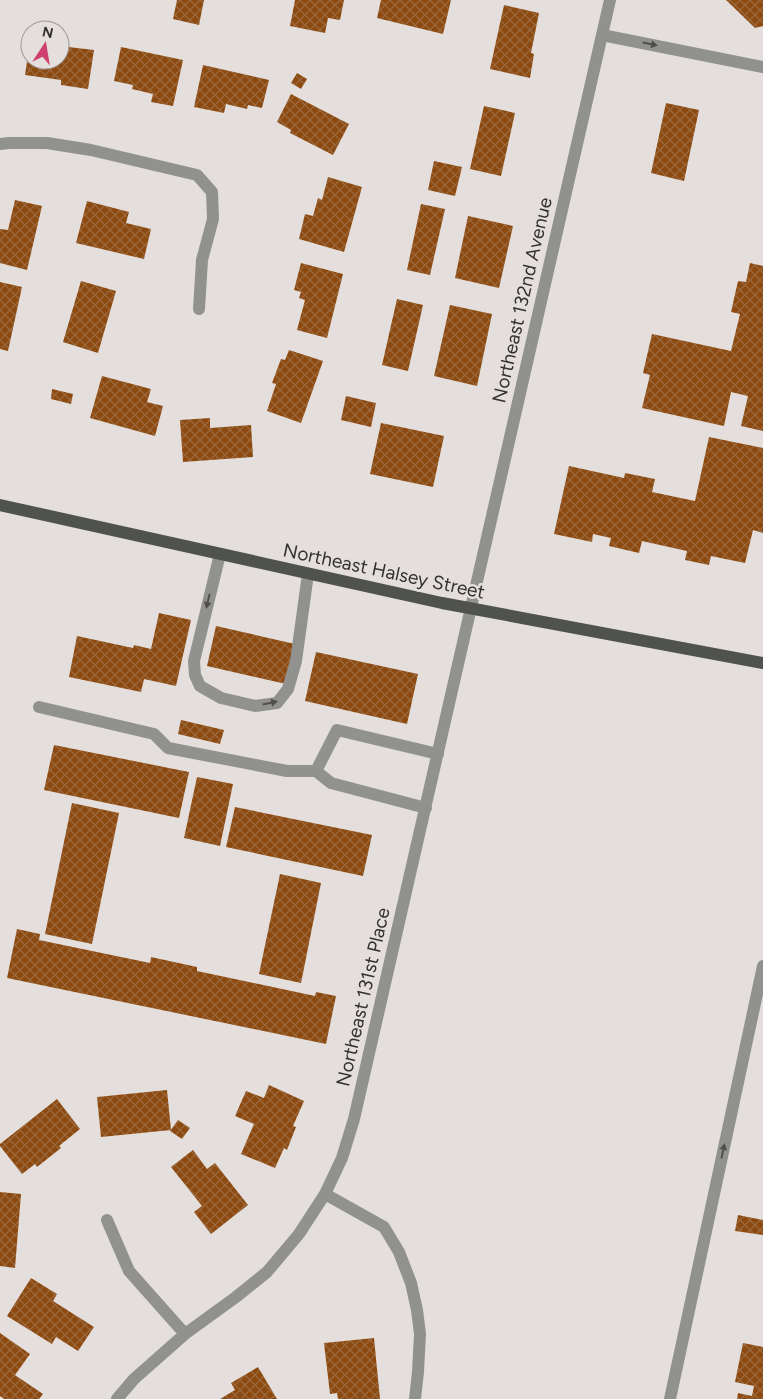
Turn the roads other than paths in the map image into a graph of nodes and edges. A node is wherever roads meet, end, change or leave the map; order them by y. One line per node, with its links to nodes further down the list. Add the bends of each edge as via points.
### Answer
1 (610, 0): 2 (street, Northeast 132nd Avenue)
2 (602, 35): 3 (street, one-way to 3); 9 (street, Northeast 132nd Avenue)
3 (763, 67)
4 (0, 144): 5 (street, via 48,143 198,175 212,192 213,219 202,260)
5 (199, 309)
6 (0, 505): 7 (main road, Northeast Halsey Street)
7 (220, 554): 8 (main road, Northeast Halsey Street); 8 (street, one-way to 8, via 194,661 195,675 200,686 221,698 255,706 277,703 288,689 296,661)
8 (308, 574): 9 (main road, Northeast Halsey Street)
9 (471, 609): 10 (main road, Northeast Halsey Street); 12 (street, Northeast 131st Place)
10 (763, 663)
11 (39, 707): 13 (street, via 154,734 168,748 287,771)
12 (438, 754): 13 (street, via 337,730); 14 (street, Northeast 131st Place)
13 (316, 771): 14 (street, via 331,783)
14 (426, 808): 16 (street, Northeast 131st Place, via 354,1119 342,1158)
15 (763, 966): 21 (street, one-way to 15)
16 (325, 1194): 18 (street, Northeast 131st Place, via 299,1234 267,1272); 20 (street, via 384,1226 399,1252 412,1284 420,1334)
17 (107, 1220): 18 (street, via 129,1271)
18 (186, 1334): 19 (street, Northeast 131st Place, via 134,1379)
19 (117, 1399)
20 (415, 1399)
21 (670, 1399)

